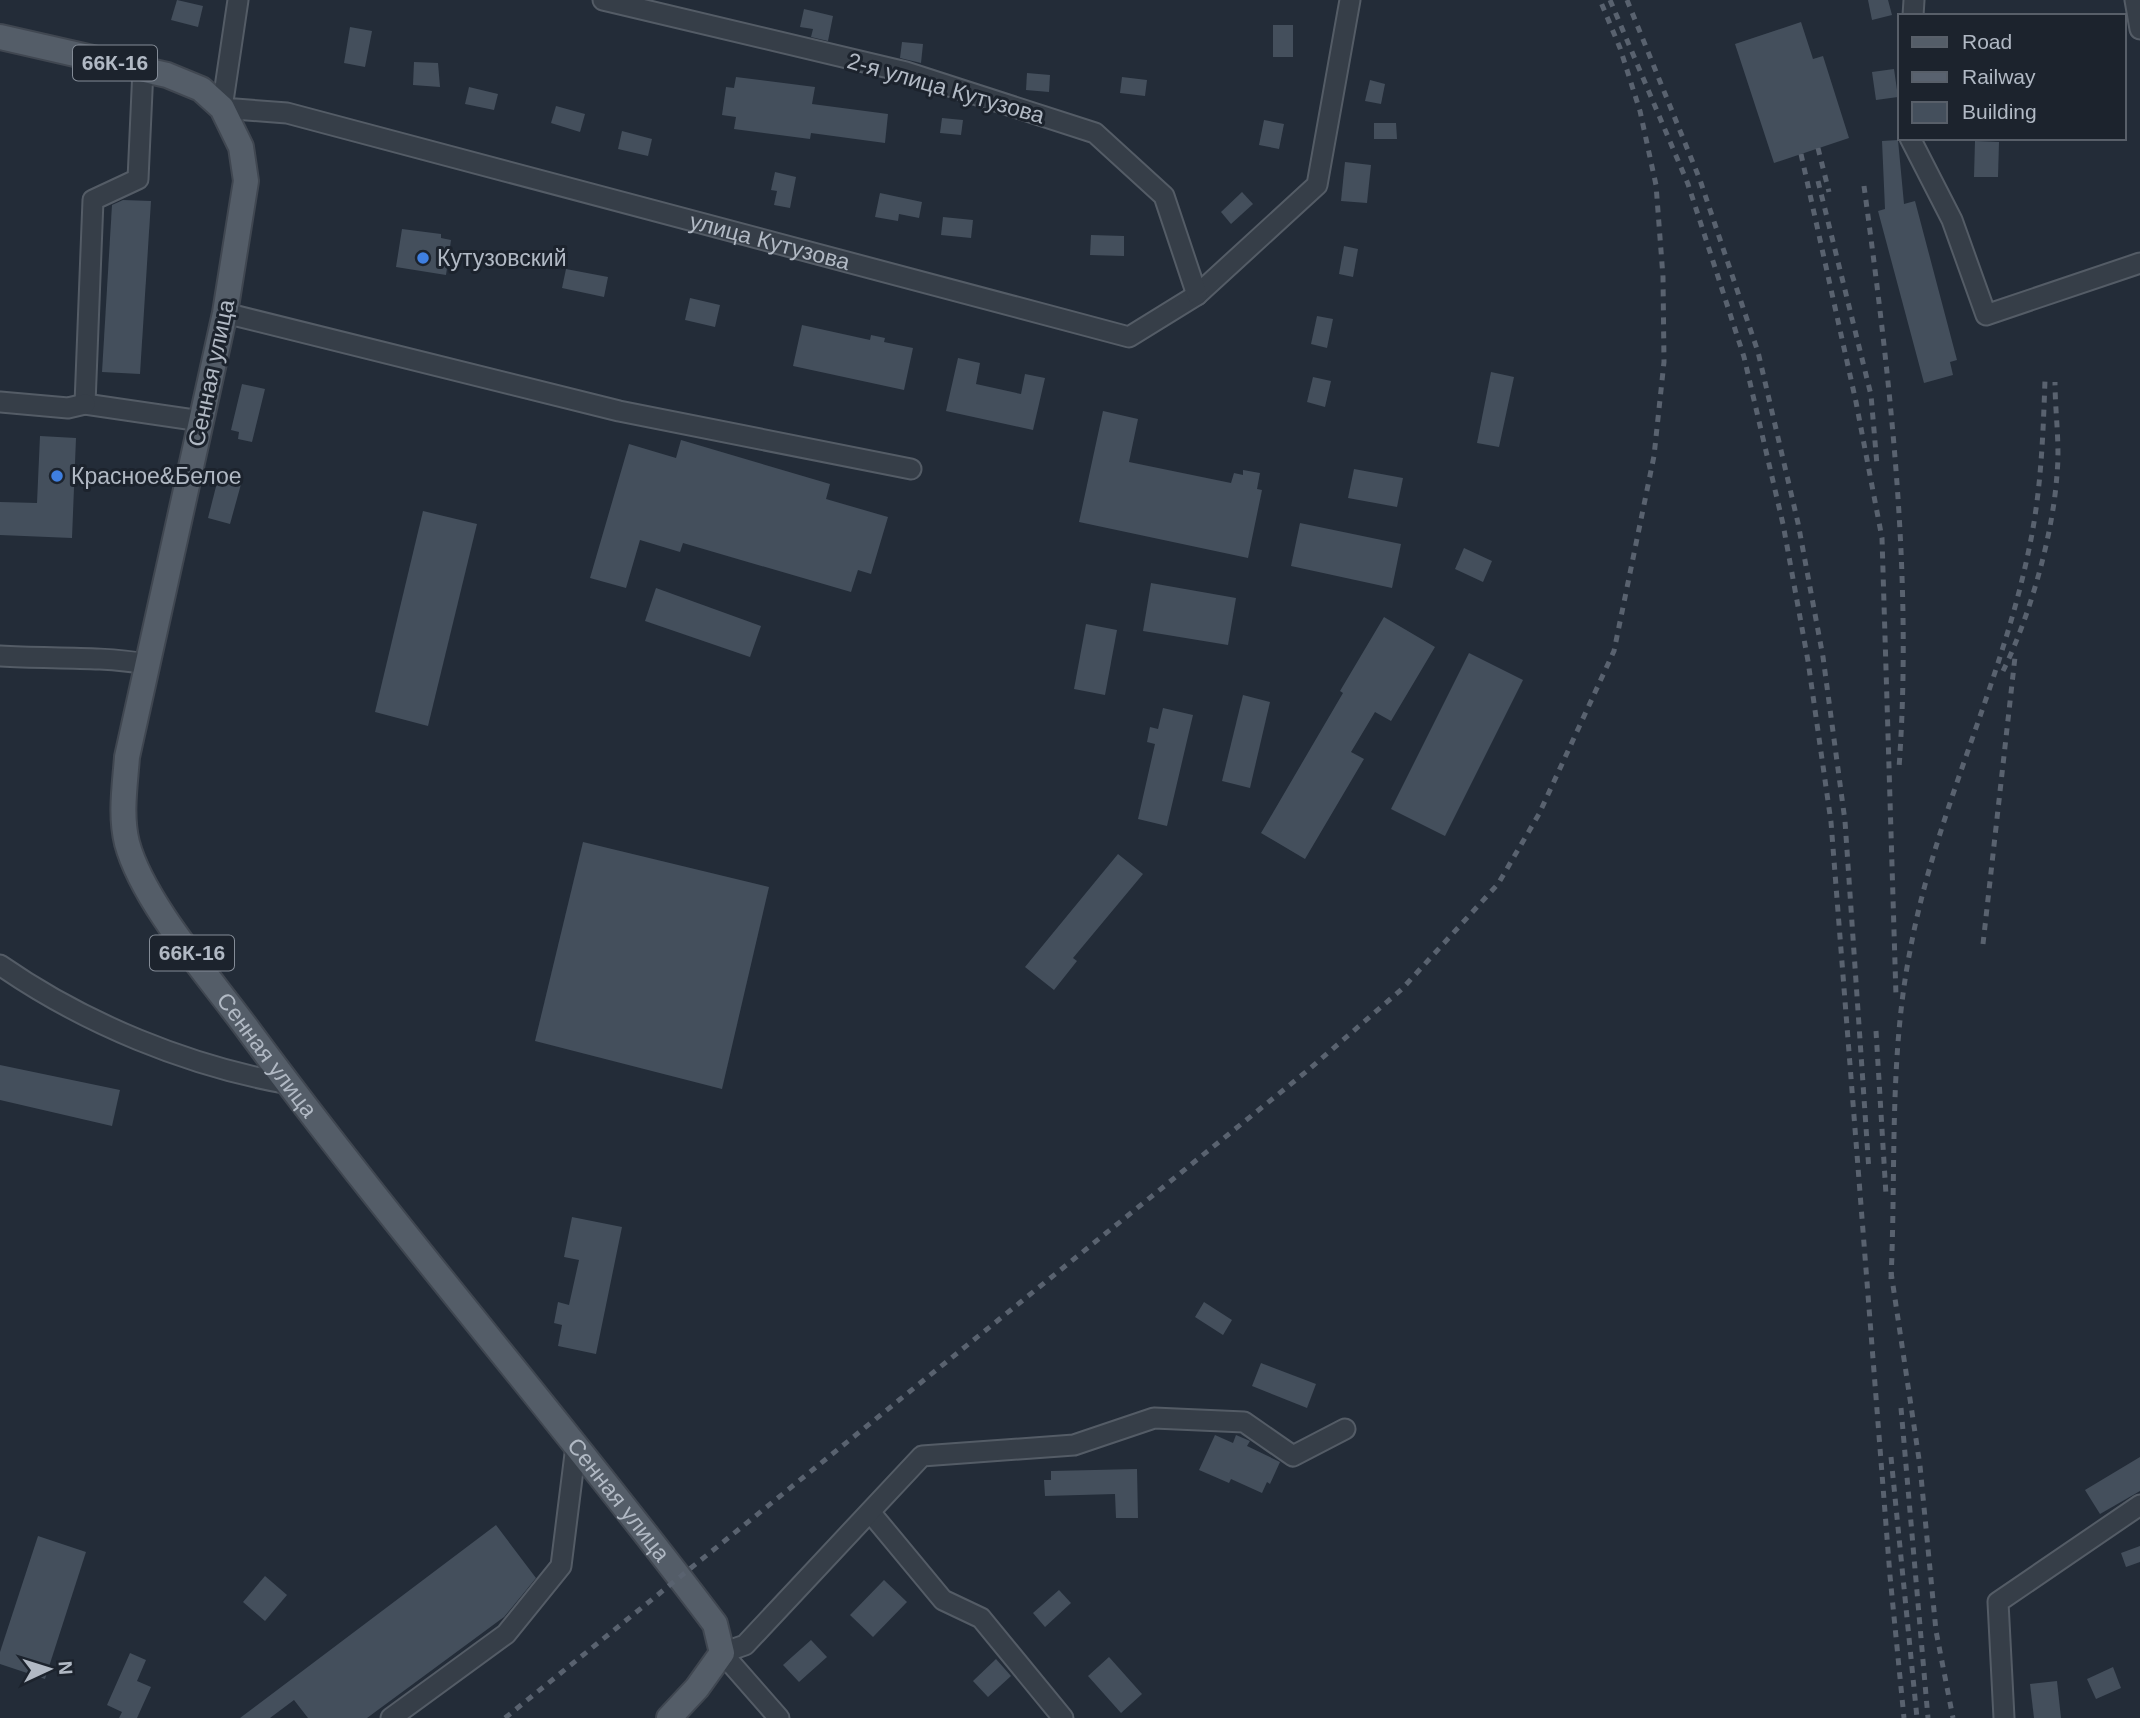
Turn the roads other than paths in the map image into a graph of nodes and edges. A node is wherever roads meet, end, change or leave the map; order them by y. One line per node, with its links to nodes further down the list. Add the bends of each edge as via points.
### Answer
1 (238, 0): 8 (street)
2 (603, 0): 11 (street, 2-я улица Кутузова, via 906,72 1095,133 1164,196)
3 (1350, 0): 11 (street, улица Кутузова, via 1317,185)
4 (2135, 0): 5 (street)
5 (2140, 29)
6 (0, 37): 7 (main road, 66К-16)
7 (143, 69): 8 (main road, 66К-16, via 201,89); 14 (street, via 138,179 93,201)
8 (222, 108): 11 (street, улица Кутузова, via 287,113 1129,337); 12 (main road, Сенная улица / 66К-16, via 241,147 246,181)
9 (1911, 140): 10 (street, via 1952,220 1986,315)
10 (2140, 263)
11 (1197, 295)
12 (225, 313): 15 (main road, Сенная улица / 66К-16); 16 (street, via 619,411)
13 (0, 402): 14 (street, via 68,408)
14 (86, 404): 15 (street)
15 (201, 421): 18 (main road, Сенная улица / 66К-16)
16 (911, 469)
17 (0, 656): 18 (street, via 108,657)
18 (148, 664): 20 (main road, Сенная улица / 66К-16, via 127,757 127,842 161,911)
19 (0, 965): 20 (street, via 34,989 151,1045 233,1074)
20 (289, 1084): 22 (main road, Сенная улица / 66К-16)
21 (1345, 1429): 24 (street, via 1293,1456 1244,1422 1154,1418 1073,1446 922,1456)
22 (576, 1446): 25 (main road, Сенная улица / 66К-16, via 715,1625); 26 (street, via 561,1566 506,1634)
23 (2140, 1505): 30 (street, via 1998,1602)
24 (870, 1511): 25 (street, via 745,1645); 29 (street, via 943,1600 981,1618)
25 (722, 1653): 27 (main road); 28 (street, Сенная улица)
26 (391, 1718)
27 (669, 1718)
28 (779, 1718)
29 (1063, 1718)
30 (2004, 1718)

